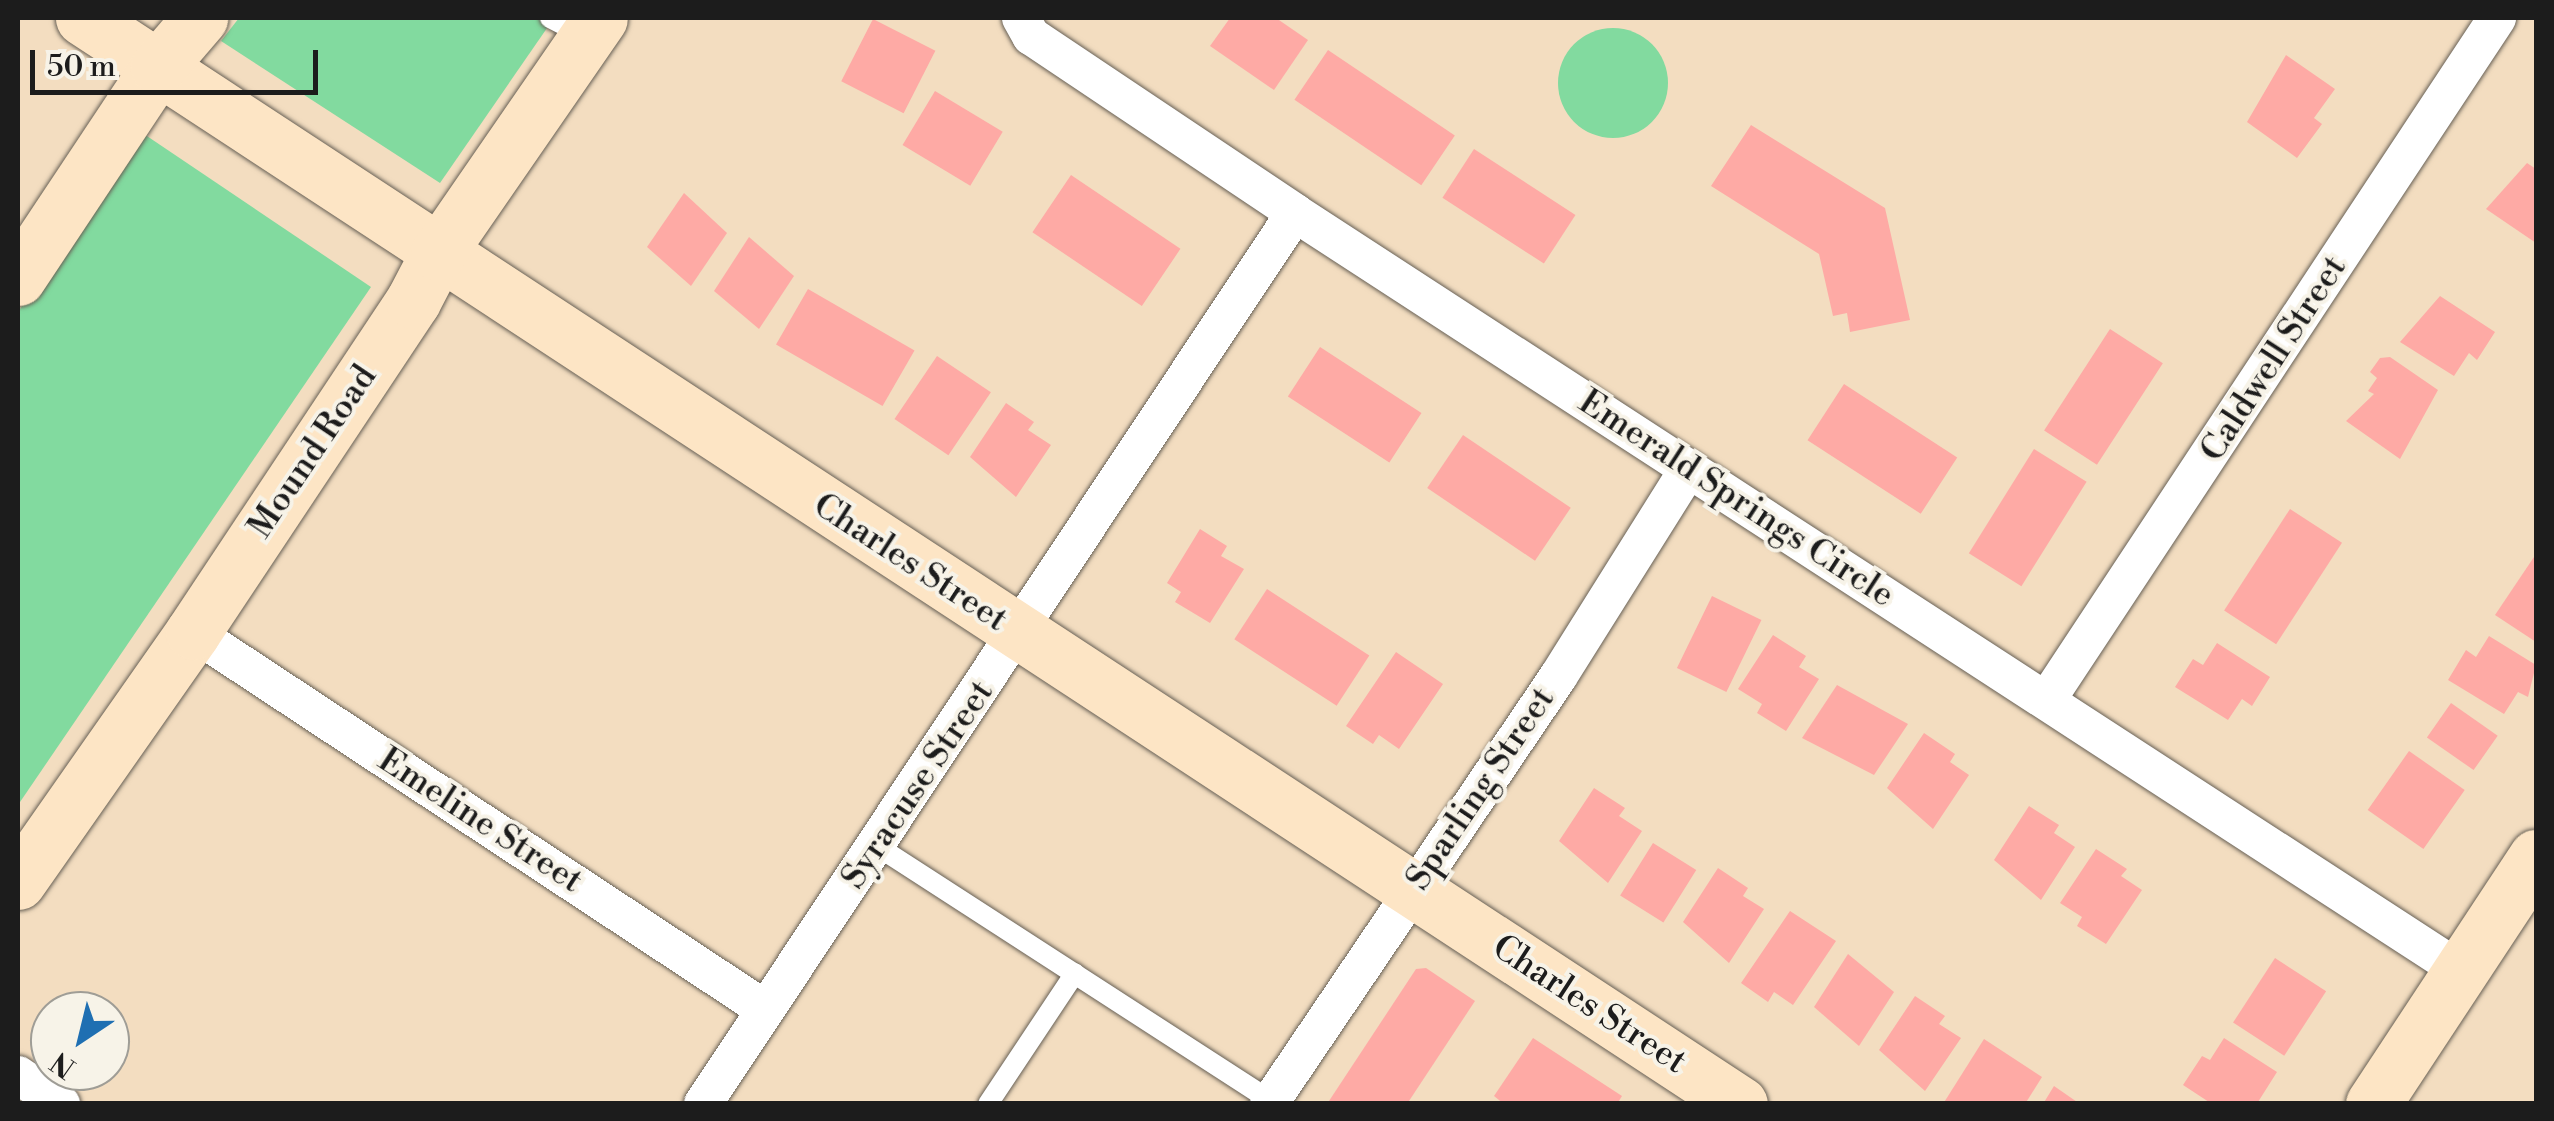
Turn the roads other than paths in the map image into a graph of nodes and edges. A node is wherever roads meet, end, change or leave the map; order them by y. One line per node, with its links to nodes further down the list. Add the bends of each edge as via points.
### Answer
1 (84, 18): 6 (street, Charles Street)
2 (200, 18): 6 (street)
3 (1021, 18): 7 (street, Emerald Springs Circle, via 1031,36)
4 (2497, 18): 13 (street, Caldwell Street)
5 (579, 24): 8 (street, Mound Road)
6 (158, 67): 8 (street, Charles Street); 9 (street)
7 (1296, 213): 10 (street, Emerald Springs Circle); 12 (street, Syracuse Street)
8 (438, 253): 11 (street, Mound Road, via 413,301); 12 (street, Charles Street)
9 (18, 278)
10 (1687, 471): 13 (street, Emerald Springs Circle); 17 (street, Sparling Street)
11 (193, 632): 16 (street, Mound Road); 20 (street, Emeline Street)
12 (1018, 634): 14 (street, Syracuse Street); 17 (street, Charles Street)
13 (2048, 698): 18 (street, Emerald Springs Circle)
14 (877, 846): 19 (lane); 20 (street, Syracuse Street)
15 (2536, 856): 18 (street)
16 (18, 882)
17 (1412, 890): 22 (street, Sparling Street); 26 (street, Charles Street)
18 (2460, 970): 27 (street)
19 (1074, 973): 22 (lane); 25 (lane)
20 (766, 1010): 24 (street, Syracuse Street)
21 (18, 1074): 23 (street)
22 (1272, 1102)
23 (62, 1104)
24 (703, 1104)
25 (988, 1104)
26 (1740, 1104)
27 (2373, 1104)

